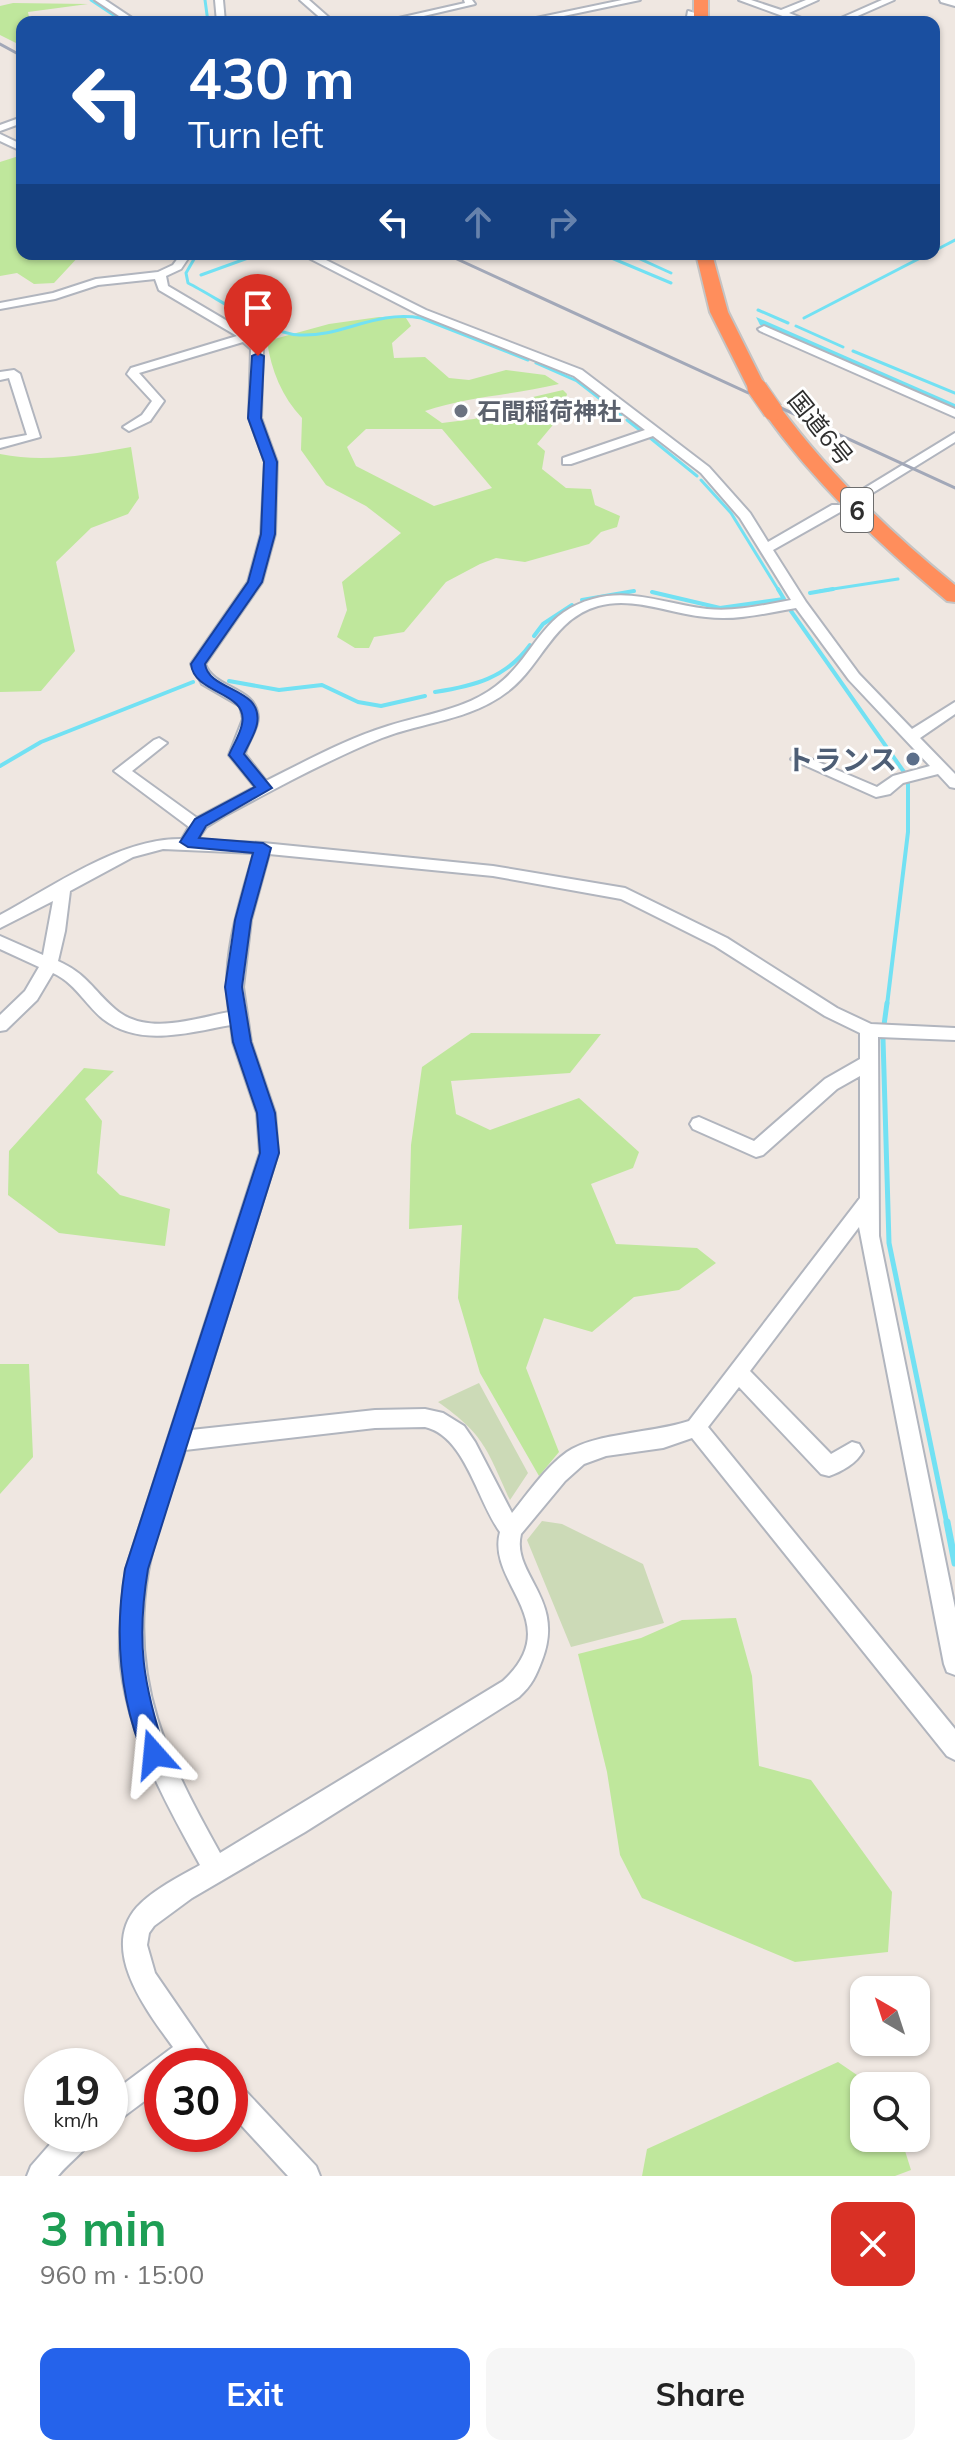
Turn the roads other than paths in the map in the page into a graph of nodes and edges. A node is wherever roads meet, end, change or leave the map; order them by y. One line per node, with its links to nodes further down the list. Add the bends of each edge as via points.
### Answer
1 (99, 0): 12 (street)
2 (304, 0): 13 (street)
3 (468, 0): 10 (street, via 471,4)
4 (636, 0): 16 (street)
5 (743, 0): 11 (street)
6 (814, 0): 11 (street)
7 (890, 0): 18 (street)
8 (944, 0): 9 (street)
9 (955, 3)
10 (448, 9): 14 (street); 15 (street)
11 (781, 13): 17 (street)
12 (124, 16)
13 (323, 16)
14 (416, 16)
15 (458, 16)
16 (552, 16)
17 (790, 16)
18 (851, 16)
19 (182, 260): 22 (street)
20 (318, 260): 29 (street, via 422,312 578,373)
21 (706, 260): 36 (highway, 国道6号 / 6, bridge, via 719,312 773,411 861,514)
22 (160, 275): 23 (street, via 96,282); 25 (street, via 163,288)
23 (0, 306)
24 (764, 329): 27 (street)
25 (246, 337): 28 (street, via 135,371 158,401 146,418); 44 (street, via 257,348 255,418 271,462 268,534 255,582 198,664 207,682 247,707 250,722 237,755)
26 (0, 376): 31 (street, via 14,374 34,437)
27 (955, 413)
28 (129, 427)
29 (655, 431): 32 (street, via 564,458); 35 (street, via 718,482)
30 (955, 437): 33 (street)
31 (0, 444)
32 (580, 472)
33 (861, 494)
34 (837, 508): 35 (street)
35 (766, 548): 37 (street)
36 (955, 596)
37 (800, 603): 39 (street, via 854,677); 44 (street, via 717,614 647,599 596,602 575,609 552,625 520,672 474,706 380,733)
38 (955, 707): 39 (street)
39 (911, 737): 42 (street)
40 (159, 743): 45 (street, via 122,771)
41 (799, 759): 42 (street, via 876,792 898,779)
42 (941, 768): 43 (street)
43 (955, 783)
44 (264, 788): 45 (street)
45 (198, 826): 46 (street)
46 (188, 842): 47 (street); 48 (street, via 128,853)
47 (263, 848): 52 (street, via 241,933 234,987); 54 (street, via 493,871 625,894 721,942)
48 (62, 889): 49 (street); 51 (street)
49 (2, 917)
50 (0, 942): 51 (street)
51 (49, 964): 52 (street, via 73,975 110,1015 129,1025 161,1031); 53 (street, via 37,992)
52 (238, 1017): 61 (street, via 266,1113 269,1153)
53 (0, 1025)
54 (869, 1030): 55 (street); 56 (street)
55 (955, 1034)
56 (871, 1061): 57 (street, via 831,1084 756,1150); 58 (street)
57 (699, 1124)
58 (869, 1200): 59 (street); 64 (street, via 869,1236)
59 (739, 1373): 60 (street); 62 (street, via 829,1467)
60 (696, 1427): 63 (street, via 577,1457); 65 (street)
61 (179, 1441): 63 (street, via 375,1419 443,1422 468,1449); 66 (street, via 137,1569 129,1617 131,1662 154,1754)
62 (852, 1451)
63 (511, 1530): 66 (street, via 513,1562 538,1625 539,1639 525,1676 453,1727)
64 (955, 1664)
65 (955, 1748)
66 (216, 1870): 67 (street, via 161,1904 135,1932 143,1974)
67 (192, 2048)
68 (144, 2085): 69 (street)
69 (128, 2097)
70 (248, 2113): 73 (street)
71 (60, 2152): 72 (street)
72 (41, 2176)
73 (306, 2176)

